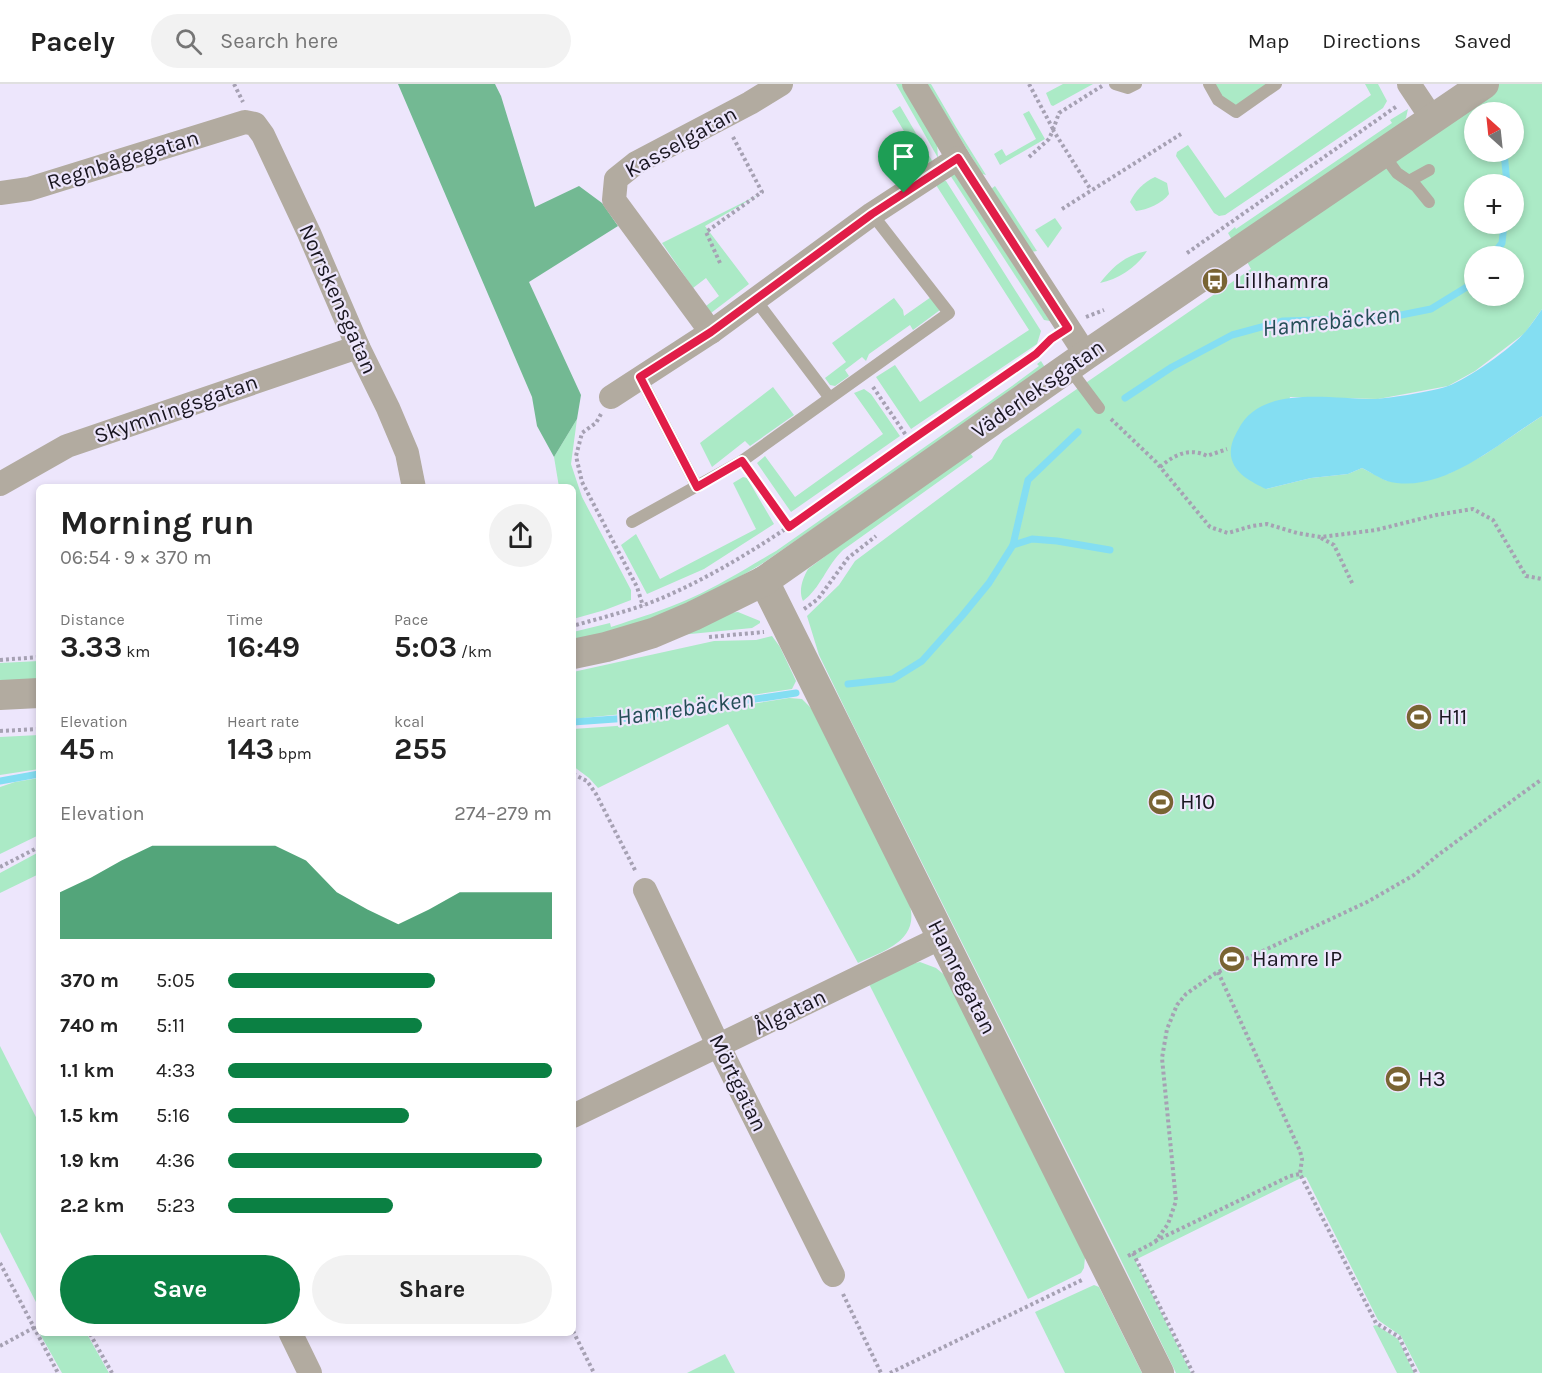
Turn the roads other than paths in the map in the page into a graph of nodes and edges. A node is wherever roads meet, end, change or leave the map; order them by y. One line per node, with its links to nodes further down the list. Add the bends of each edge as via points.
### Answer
1 (781, 84): 19 (street, Kasselgatan, via 636,163 616,179 614,200)
2 (914, 84): 12 (street)
3 (1115, 84): 4 (lane, via 1128,88)
4 (1136, 84)
5 (1209, 84): 6 (lane, via 1218,100 1236,112)
6 (1276, 84)
7 (1484, 84): 9 (street, Väderleksgatan)
8 (1412, 89): 9 (street)
9 (1433, 120): 11 (street, Väderleksgatan)
10 (245, 122): 15 (street, Regnbågegatan, via 29,189); 20 (street, Norrskensgatan, via 255,124 263,135)
11 (1383, 154): 14 (lane, via 1397,173); 21 (street, Väderleksgatan)
12 (958, 158): 17 (street); 21 (street, via 1068,328)
13 (1430, 170): 14 (lane)
14 (1409, 181): 16 (lane)
15 (0, 193)
16 (1429, 202)
17 (872, 214): 18 (street); 24 (lane, via 949,313)
18 (755, 299): 19 (street); 24 (lane)
19 (711, 332): 22 (street)
20 (358, 347): 26 (street, Skymningsgatan, via 67,446); 27 (street, Norrskensgatan, via 407,453)
21 (1077, 361): 25 (lane); 30 (street, Väderleksgatan)
22 (640, 377): 23 (street); 28 (lane)
23 (611, 397)
24 (829, 397): 28 (lane, via 742,461)
25 (1099, 408)
26 (0, 484)
27 (413, 484)
28 (697, 487): 29 (lane)
29 (632, 522)
30 (764, 581): 31 (street, Väderleksgatan, via 653,633); 35 (street, Hamregatan)
31 (576, 653)
32 (36, 693): 33 (street)
33 (0, 695)
34 (645, 890): 36 (street, Mörtgatan)
35 (942, 937): 36 (street, Ålgatan); 41 (street, Hamregatan, via 1120,1260)
36 (719, 1047): 37 (street, Ålgatan); 38 (street, Mörtgatan)
37 (576, 1115)
38 (833, 1275)
39 (292, 1336): 40 (street)
40 (310, 1373)
41 (1159, 1373)

